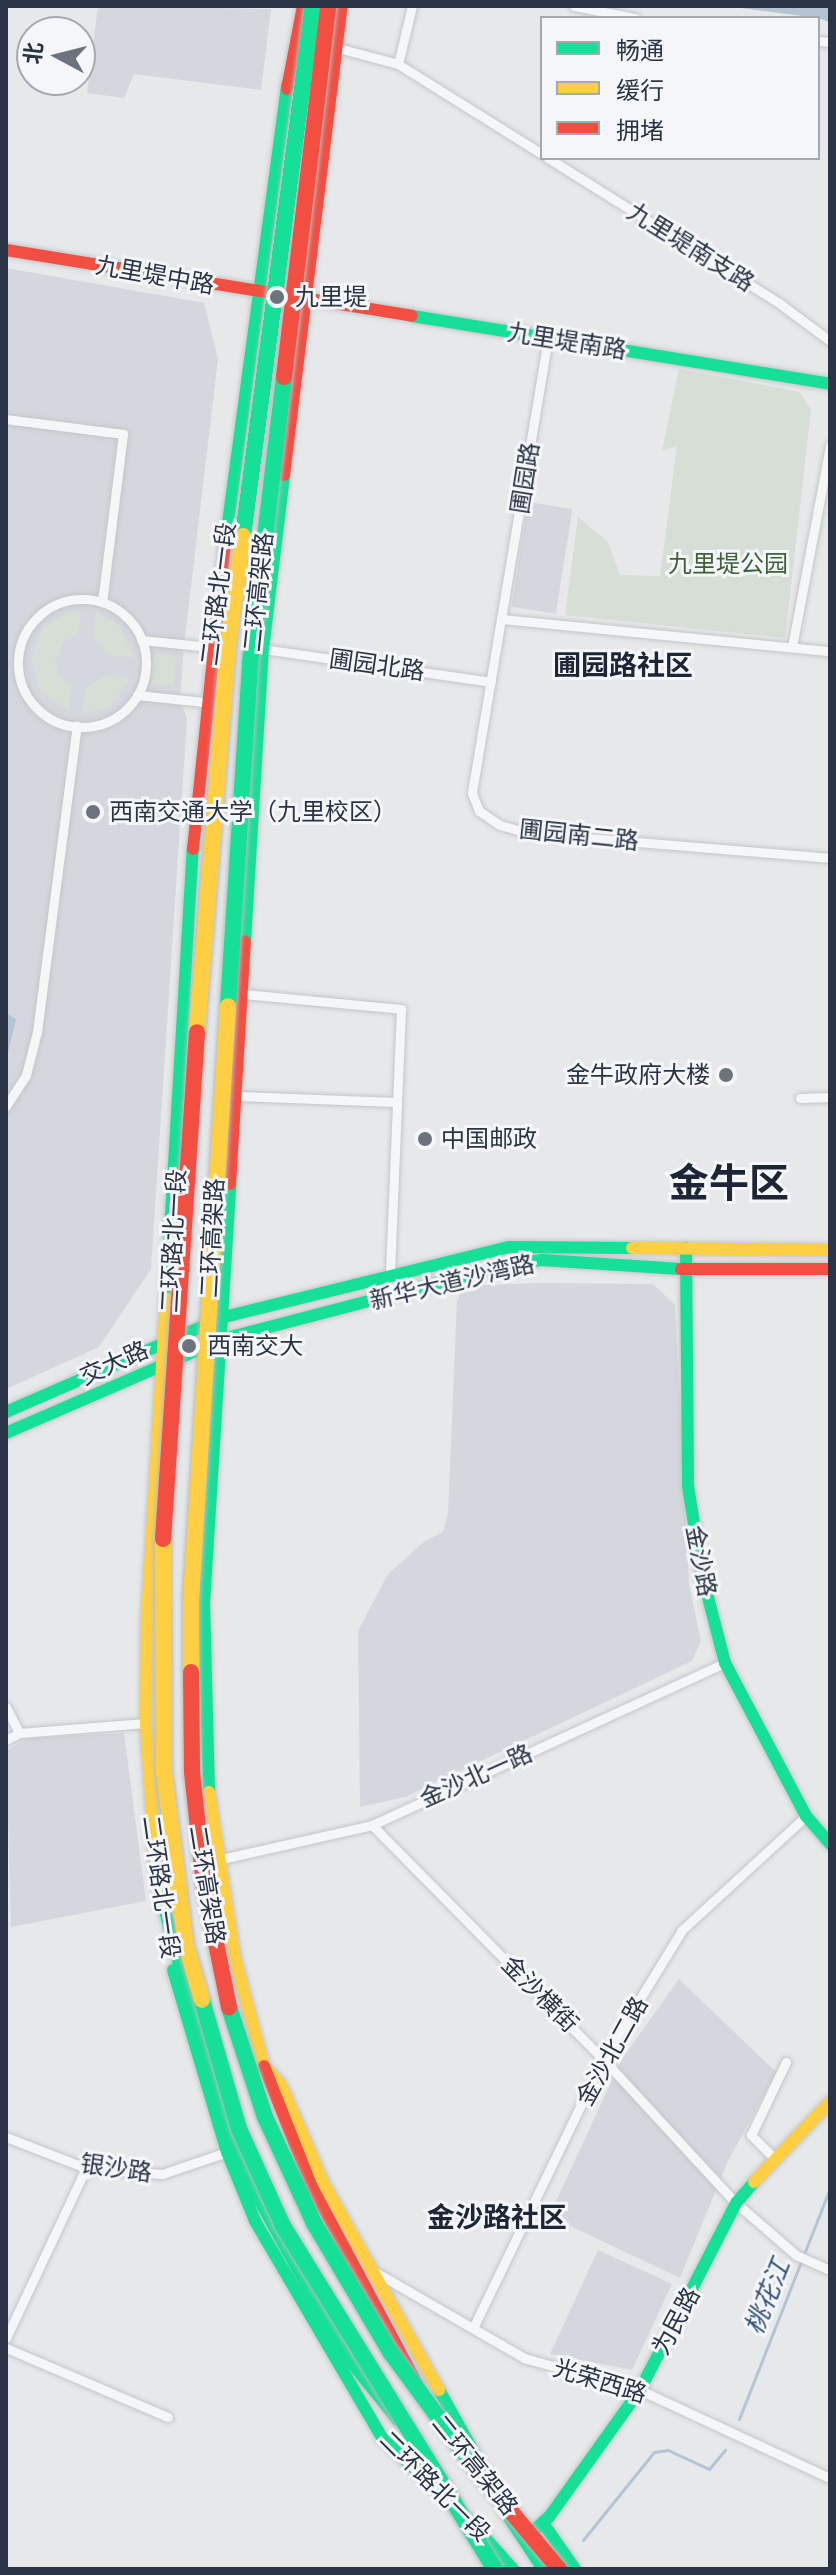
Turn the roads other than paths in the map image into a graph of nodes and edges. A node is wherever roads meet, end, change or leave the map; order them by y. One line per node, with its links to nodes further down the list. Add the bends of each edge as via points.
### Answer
1 (297, 6): 11 (main road, 二环路北一段)
2 (303, 6): 11 (main road)
3 (313, 6): 78 (main road, 二环高架路, bridge, via 228,646 209,855 161,1573 164,1772 186,1945 239,2129 283,2226)
4 (328, 6): 76 (main road, 二环高架路, bridge, via 288,311 246,709 191,1583 192,1772 204,1884 226,1997 265,2117 314,2223)
5 (342, 6): 9 (main road, 二环路北一段)
6 (412, 6): 10 (street)
7 (574, 6): 8 (street)
8 (625, 16)
9 (338, 48): 10 (street); 16 (main road, 二环路北一段)
10 (398, 64): 12 (street)
11 (287, 89): 15 (main road, 二环路北一段)
12 (540, 153)
13 (551, 160): 18 (street, 九里堤南支路, via 779,303)
14 (6, 250): 15 (main road, 九里堤中路)
15 (257, 292): 16 (main road, 九里堤中路); 25 (main road, 二环路北一段)
16 (304, 296): 17 (main road, 九里堤南路); 27 (main road, 二环路北一段)
17 (548, 338): 19 (main road, 九里堤南路); 23 (street, 圃园路)
18 (830, 341)
19 (830, 384)
20 (6, 419): 22 (street, via 123,434)
21 (830, 446): 26 (street)
22 (102, 602): 24 (street, via 122,613); 32 (street, via 65,601 47,609 29,628 18,660 31,701 47,717)
23 (501, 619): 26 (street); 29 (street, 圃园南二路)
24 (141, 640): 25 (street); 30 (street, via 146,668)
25 (211, 647): 31 (main road, 二环路北一段)
26 (792, 647): 28 (street)
27 (263, 649): 29 (street, 圃园北路); 34 (main road, 二环路北一段)
28 (830, 651)
29 (491, 682): 33 (street, 圃园南二路, via 472,793 479,811 500,825 528,833)
30 (137, 695): 31 (street); 32 (street, via 110,721)
31 (204, 702): 46 (main road, 二环路北一段)
32 (77, 726): 39 (street, via 37,1032 26,1075)
33 (830, 858)
34 (243, 994): 35 (main road, 二环路北一段); 38 (street, via 401,1009)
35 (238, 1096): 38 (street); 45 (main road, 二环路北一段)
36 (830, 1097): 37 (street)
37 (800, 1098)
38 (396, 1102): 44 (street)
39 (6, 1106)
40 (686, 1248): 41 (main road, 新华大道沙湾路); 42 (main road, 金沙路); 44 (main road, 新华大道沙湾路, via 509,1247)
41 (830, 1250)
42 (686, 1269): 43 (main road, 新华大道沙湾路); 47 (main road, 新华大道沙湾路, via 542,1260 510,1264); 51 (main road, 金沙路, via 688,1486 702,1574)
43 (830, 1269)
44 (390, 1275): 45 (main road, 新华大道沙湾路)
45 (224, 1317): 46 (main road, 交大路); 47 (main road, 二环路北一段)
46 (167, 1339): 48 (main road, 二环路北一段); 49 (main road, 交大路)
47 (223, 1339): 48 (main road, 交大路); 59 (main road, 二环路北一段, via 204,1603 209,1796)
48 (166, 1360): 50 (main road, 交大路); 53 (main road, 二环路北一段, via 149,1567)
49 (6, 1412)
50 (6, 1433)
51 (725, 1663): 56 (main road, 金沙路); 57 (street, 金沙北一路)
52 (6, 1707): 54 (street)
53 (146, 1723): 54 (street); 60 (main road, 二环路北一段)
54 (19, 1733): 55 (street)
55 (6, 1740)
56 (806, 1816): 58 (main road, 金沙路); 61 (street, 金沙北二路, via 682,1930)
57 (372, 1825): 59 (street, 金沙北一路); 61 (street, 金沙横街)
58 (830, 1844)
59 (217, 1860): 63 (main road, 二环路北一段, via 235,1958)
60 (156, 1876): 66 (main road, 二环路北一段, via 179,1997); 78 (main road, bridge, via 188,1999 247,2178 345,2355)
61 (603, 2059): 69 (street, 金沙横街); 72 (street, 金沙北二路)
62 (786, 2062): 67 (street, via 751,2135)
63 (264, 2066): 71 (main road, 二环路北一段, via 281,2085 324,2184); 76 (main road, bridge, via 287,2132 405,2353)
64 (830, 2102): 67 (main road, 为民路)
65 (6, 2137): 68 (street, 银沙路)
66 (227, 2152): 68 (street, 银沙路, via 162,2174); 83 (main road, 二环路北一段, via 255,2221 383,2439 492,2542)
67 (774, 2158): 69 (main road, 为民路)
68 (86, 2168): 73 (street)
69 (736, 2203): 70 (street, 金沙横街, via 796,2255); 75 (main road, 为民路)
70 (830, 2270)
71 (377, 2273): 72 (street, 光荣西路); 81 (main road, 二环路北一段)
72 (474, 2326): 75 (street, 光荣西路, via 524,2358)
73 (6, 2338)
74 (6, 2348): 77 (street)
75 (640, 2390): 79 (street, 光荣西路); 80 (main road, 为民路)
76 (426, 2403): 85 (main road, 二环高架路, bridge)
77 (168, 2417)
78 (403, 2425): 82 (main road, 二环高架路, bridge)
79 (830, 2478)
80 (543, 2523): 81 (main road, 为民路); 86 (main road)
81 (523, 2542): 84 (main road, 二环路北一段)
82 (495, 2569)
83 (513, 2569)
84 (543, 2569)
85 (559, 2569)
86 (575, 2569)

